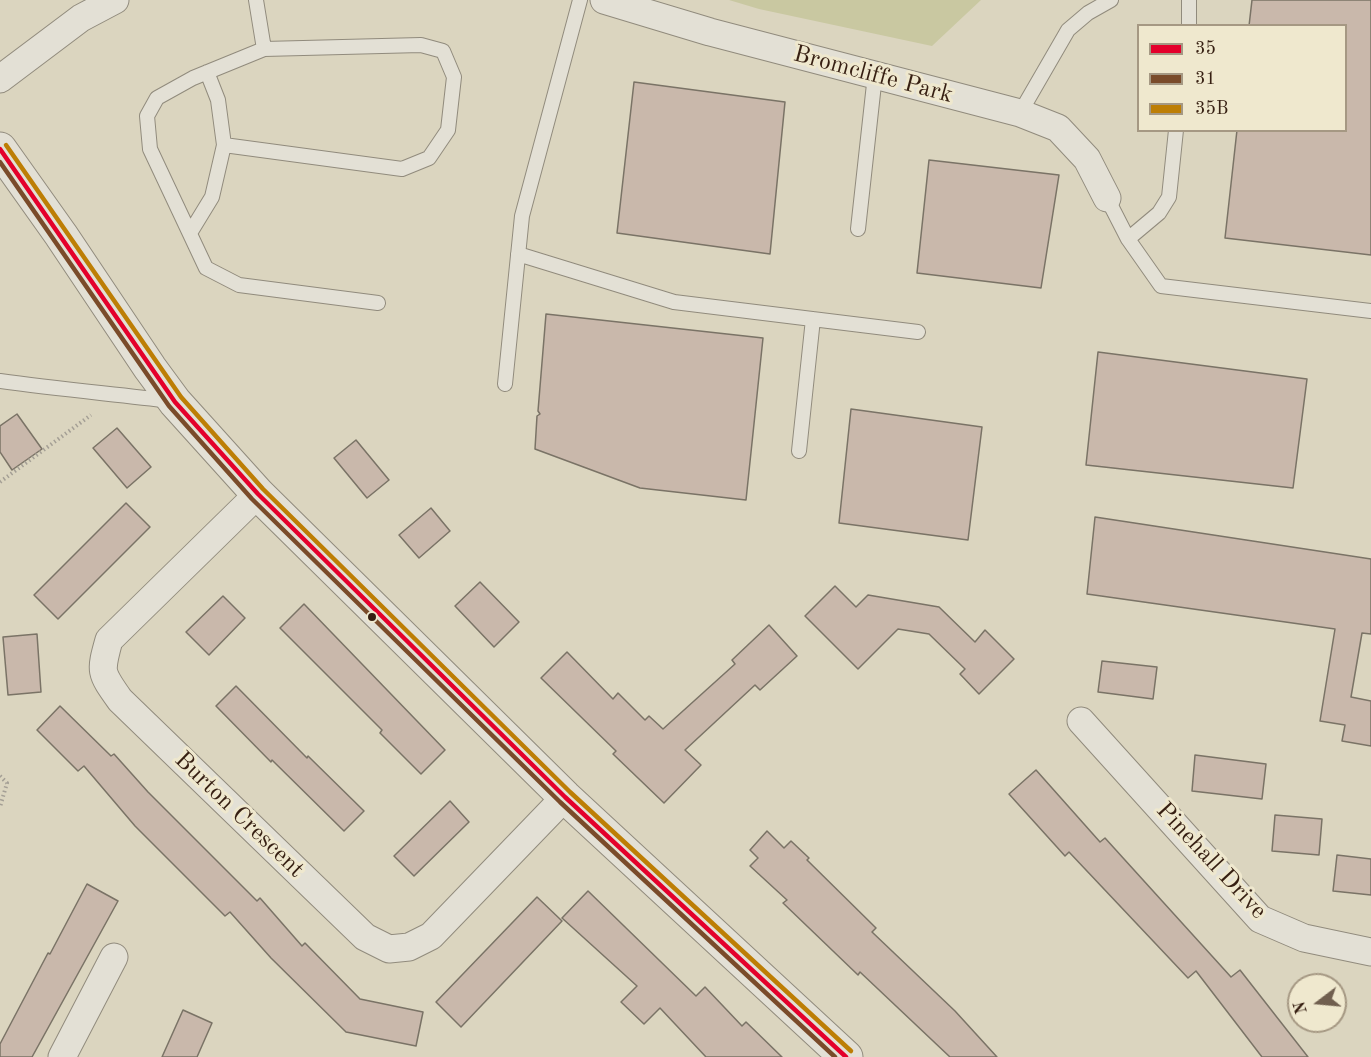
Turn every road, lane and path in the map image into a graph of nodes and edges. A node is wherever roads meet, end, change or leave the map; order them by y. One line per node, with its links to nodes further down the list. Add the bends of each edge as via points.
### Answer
1 (115, 0): 11 (street, via 81,18)
2 (256, 0): 8 (lane)
3 (580, 0): 20 (lane, via 522,216)
4 (604, 0): 10 (street, Bromcliffe Park)
5 (1111, 0): 12 (lane, via 1088,12 1068,30)
6 (1189, 0): 7 (lane)
7 (1189, 24)
8 (264, 49): 9 (lane); 14 (lane, via 421,45 443,51 454,77 448,130 429,158 402,169)
9 (207, 72): 14 (lane, via 218,100); 18 (lane, via 157,98 147,116 150,149)
10 (875, 75): 12 (street, Bromcliffe Park); 17 (lane)
11 (0, 79)
12 (1020, 113): 16 (street, Bromcliffe Park, via 1058,128 1087,159)
13 (1176, 132): 19 (lane, via 1169,197 1159,213)
14 (224, 145): 18 (lane, via 212,197)
15 (0, 149): 28 (street)
16 (1107, 198): 19 (lane)
17 (858, 229)
18 (190, 233): 21 (lane, via 206,268 239,285)
19 (1128, 239): 22 (lane, via 1161,286)
20 (518, 254): 23 (lane, via 674,302); 26 (lane)
21 (378, 303)
22 (1371, 311)
23 (813, 319): 24 (lane); 29 (lane)
24 (918, 332)
25 (0, 381): 27 (lane)
26 (505, 384)
27 (119, 394): 28 (lane); 30 (path)
28 (175, 402): 31 (street)
29 (799, 451)
30 (0, 482)
31 (258, 494): 34 (street); 34 (street, Burton Crescent, via 110,639 102,665 120,700 365,937 389,949 409,947 431,936)
32 (1081, 721): 36 (street, Pinehall Drive, via 1260,919 1304,938)
33 (0, 776): 35 (path, via 7,783)
34 (565, 797): 39 (street)
35 (0, 807)
36 (1371, 951)
37 (114, 957): 38 (street)
38 (62, 1057)
39 (846, 1057)

